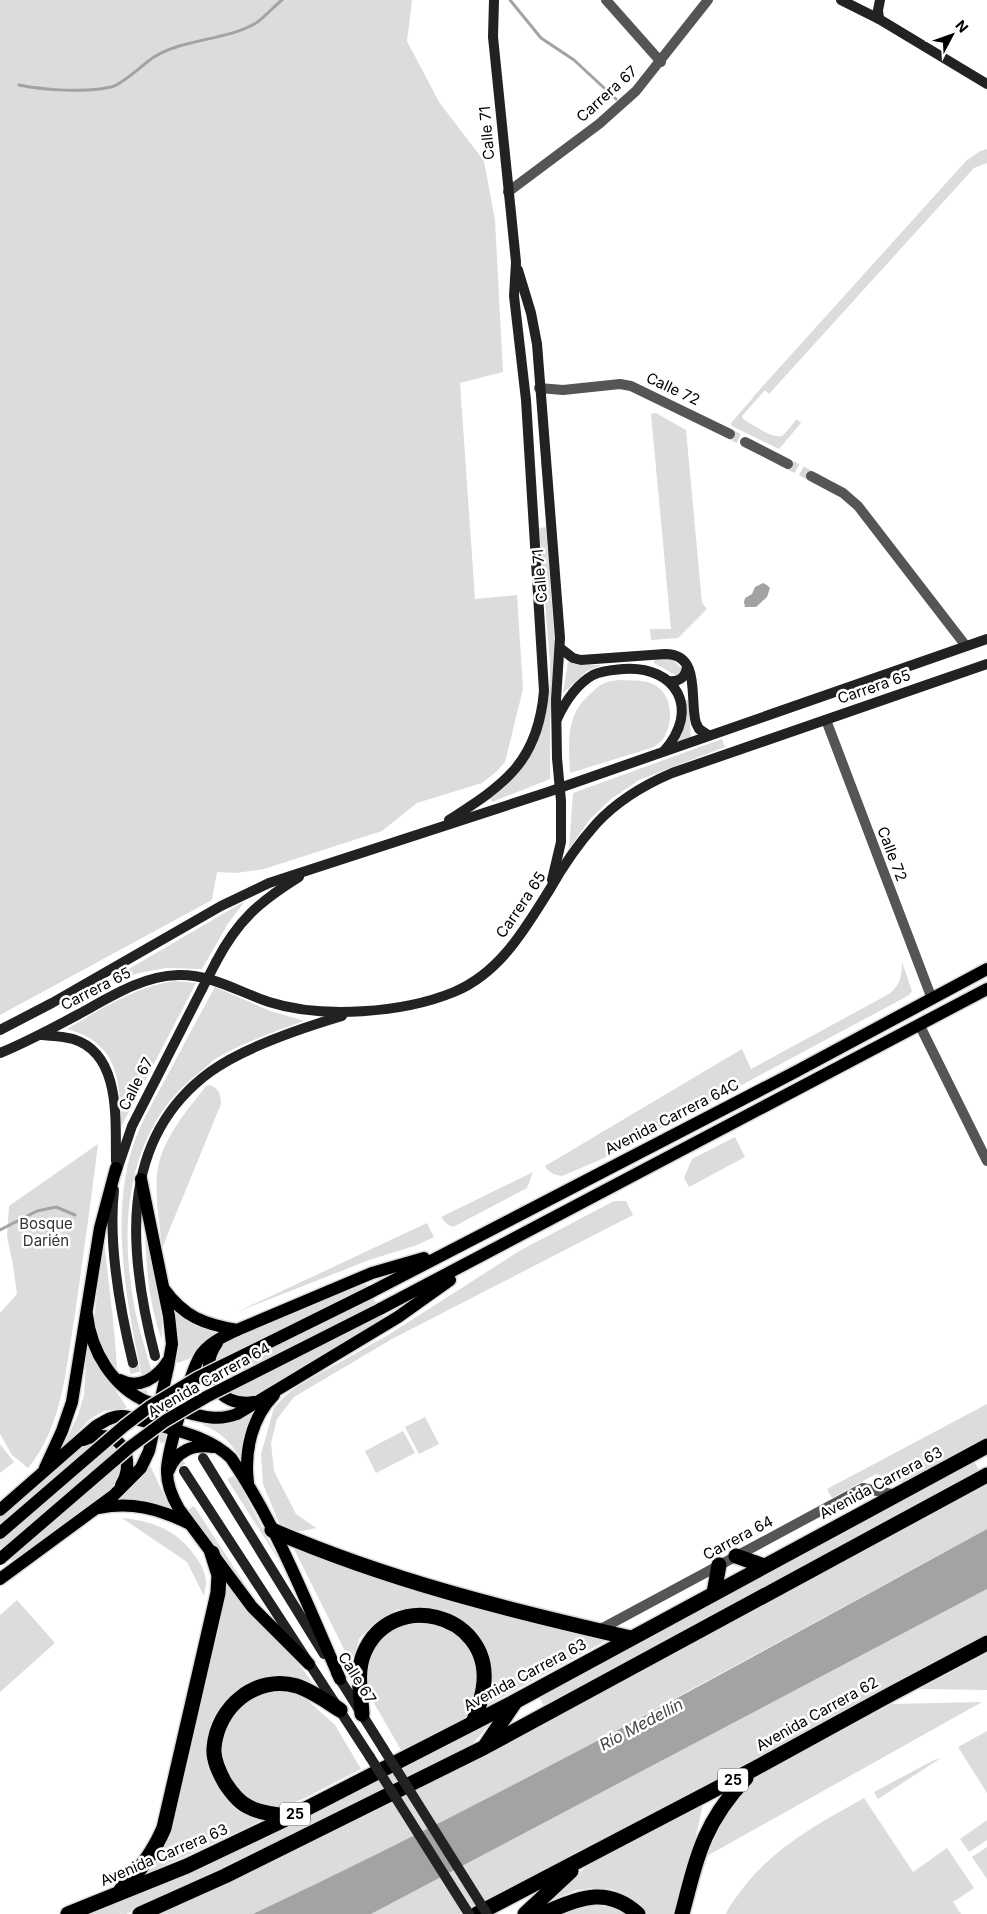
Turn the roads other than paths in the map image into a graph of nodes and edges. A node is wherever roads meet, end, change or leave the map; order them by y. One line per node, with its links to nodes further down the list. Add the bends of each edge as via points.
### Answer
1 (494, 0): 9 (main road, Calle 71, via 493,37)
2 (606, 0): 7 (street)
3 (708, 0): 7 (street, Carrera 67)
4 (842, 0): 6 (main road)
5 (880, 0): 6 (main road)
6 (879, 19): 8 (main road)
7 (661, 62): 9 (street, Carrera 67, via 636,92 599,124)
8 (987, 84)
9 (508, 192): 10 (main road, Calle 71)
10 (516, 262): 11 (main road, Calle 71, via 514,296); 12 (main road, Calle 71, via 535,332)
11 (523, 379): 12 (main road); 28 (main road, Calle 71, via 543,673 542,708 530,748 509,777)
12 (539, 388): 13 (street, Calle 72, via 564,390 620,384 640,389); 19 (main road, Calle 71)
13 (730, 434)
14 (745, 442): 15 (street)
15 (788, 464)
16 (810, 476): 18 (street, via 843,493 858,506)
17 (987, 639): 18 (main road, Carrera 65)
18 (966, 646): 26 (main road, Carrera 65)
19 (560, 648): 21 (main road, via 581,660 670,654); 25 (main road, Calle 71)
20 (987, 664): 24 (main road, Carrera 65)
21 (687, 666): 22 (main road, via 685,675); 23 (main road)
22 (671, 684): 23 (main road); 25 (main road, via 658,674 642,669 601,672 577,688); 27 (main road, via 679,696 682,719 677,734)
23 (693, 698): 26 (main road, via 698,728)
24 (826, 720): 30 (main road, Carrera 65, via 672,773 640,788 598,822); 33 (street, Calle 72)
25 (556, 722): 30 (main road, Calle 71, bridge, via 561,842)
26 (708, 735): 27 (main road, Carrera 65)
27 (662, 752): 28 (main road, Carrera 65)
28 (438, 827): 29 (main road, Carrera 65)
29 (312, 869): 36 (main road, Carrera 65, via 238,897); 40 (main road, Calle 67, bridge, via 271,896 233,932 132,1126)
30 (550, 888): 34 (main road, Carrera 65, via 528,926 503,957 477,980 425,1002)
31 (987, 969): 33 (main road, Avenida Carrera 64C)
32 (987, 989): 35 (main road)
33 (932, 999): 42 (main road, Avenida Carrera 64C)
34 (366, 1011): 37 (main road, Carrera 65, via 330,1013 300,1010 268,1002 213,980 177,975 124,989); 41 (main road, via 328,1020 239,1054 210,1072 181,1098 161,1124 151,1143)
35 (919, 1024): 39 (street); 43 (main road)
36 (0, 1030)
37 (41, 1035): 38 (main road, Carrera 65); 40 (main road, via 61,1036 84,1044 106,1069 113,1094)
38 (0, 1053)
39 (987, 1161)
40 (116, 1168): 46 (main road, via 100,1228); 51 (main road, Calle 67, via 113,1215 116,1275)
41 (141, 1179): 44 (main road); 49 (main road, via 137,1265)
42 (452, 1250): 45 (main road, Avenida Carrera 64C); 47 (main road, via 372,1273)
43 (486, 1254): 53 (main road, via 398,1317); 77 (main road, Avenida Carrera 64, bridge, via 165,1421 130,1447)
44 (162, 1286): 47 (main road, via 193,1317 214,1326); 50 (main road, via 171,1330)
45 (371, 1292): 74 (main road, Avenida Carrera 64, bridge, via 197,1378 149,1407)
46 (87, 1315): 52 (main road, via 96,1351); 64 (main road, via 72,1402)
47 (237, 1330): 48 (main road)
48 (220, 1338): 54 (main road, via 209,1367 215,1386 230,1401); 56 (main road, via 198,1360)
49 (155, 1356)
50 (171, 1356): 52 (main road, via 163,1368 146,1382 131,1384); 55 (main road)
51 (133, 1363)
52 (115, 1378): 55 (main road, via 139,1398)
53 (284, 1385): 54 (main road); 67 (main road, via 266,1404 253,1429 246,1460)
54 (256, 1402): 56 (main road, via 237,1414 220,1418)
55 (160, 1405): 56 (main road); 57 (main road)
56 (182, 1411): 58 (main road)
57 (155, 1425): 58 (main road); 59 (main road, via 129,1417 113,1417); 68 (main road, via 144,1463)
58 (176, 1430): 61 (main road); 66 (main road)
59 (75, 1443): 64 (main road); 68 (main road, via 104,1436 123,1448 128,1458 128,1470)
60 (987, 1446): 69 (highway, Avenida Carrera 63 / 25)
61 (223, 1450): 66 (main road, via 206,1446 189,1448 174,1459); 67 (main road)
62 (203, 1458): 86 (main road, Calle 67)
63 (184, 1471): 85 (main road)
64 (43, 1472): 71 (main road)
65 (987, 1475): 91 (highway, 25)
66 (167, 1479): 72 (main road, via 173,1500)
67 (249, 1488): 73 (main road)
68 (114, 1495): 70 (main road)
69 (896, 1495): 76 (street, Carrera 64, via 863,1488); 79 (highway, Avenida Carrera 63 / 25)
70 (95, 1509): 72 (main road, via 135,1505); 80 (main road)
71 (0, 1510)
72 (190, 1524): 75 (main road)
73 (272, 1530): 82 (highway, via 329,1554 411,1582 520,1613); 86 (main road)
74 (0, 1533)
75 (212, 1553): 85 (main road, via 252,1607); 95 (highway, via 219,1575 218,1593 164,1828 143,1866)
76 (736, 1556): 78 (street, Carrera 64); 79 (highway)
77 (0, 1559)
78 (719, 1566): 81 (highway); 82 (street, Carrera 64)
79 (764, 1566): 81 (highway, Avenida Carrera 63 / 25)
80 (0, 1579)
81 (714, 1593): 83 (highway, Avenida Carrera 63 / 25)
82 (599, 1630): 83 (highway)
83 (631, 1638): 87 (highway, Avenida Carrera 63 / 25)
84 (987, 1643): 92 (highway, Avenida Carrera 62 / 25)
85 (309, 1664): 88 (main road)
86 (340, 1679): 89 (main road, Calle 67)
87 (516, 1701): 90 (highway, Avenida Carrera 63 / 25); 91 (highway)
88 (340, 1710): 93 (highway, via 306,1690 273,1684 242,1695 221,1722 214,1759 228,1788 248,1807); 98 (main road, bridge)
89 (362, 1714): 90 (highway, via 359,1674 373,1636 407,1616 426,1614 446,1619 461,1628 474,1643 482,1662 484,1681); 100 (main road, Calle 67, bridge)
90 (473, 1723): 93 (highway, Avenida Carrera 63 / 25)
91 (485, 1747): 97 (highway, 25, via 225,1876)
92 (754, 1769): 94 (highway, Avenida Carrera 62 / 25); 104 (highway, via 734,1790 705,1834)
93 (290, 1817): 95 (highway, Avenida Carrera 63 / 25, via 223,1850)
94 (585, 1858): 99 (highway, Avenida Carrera 62 / 25); 101 (highway, Avenida Carrera 62 / 25)
95 (117, 1894): 96 (highway, Avenida Carrera 63 / 25)
96 (68, 1914)
97 (140, 1914)
98 (468, 1914)
99 (477, 1914)
100 (487, 1914)
101 (525, 1914)
102 (541, 1914): 103 (highway, via 595,1896 625,1903)
103 (638, 1914)
104 (682, 1914)

